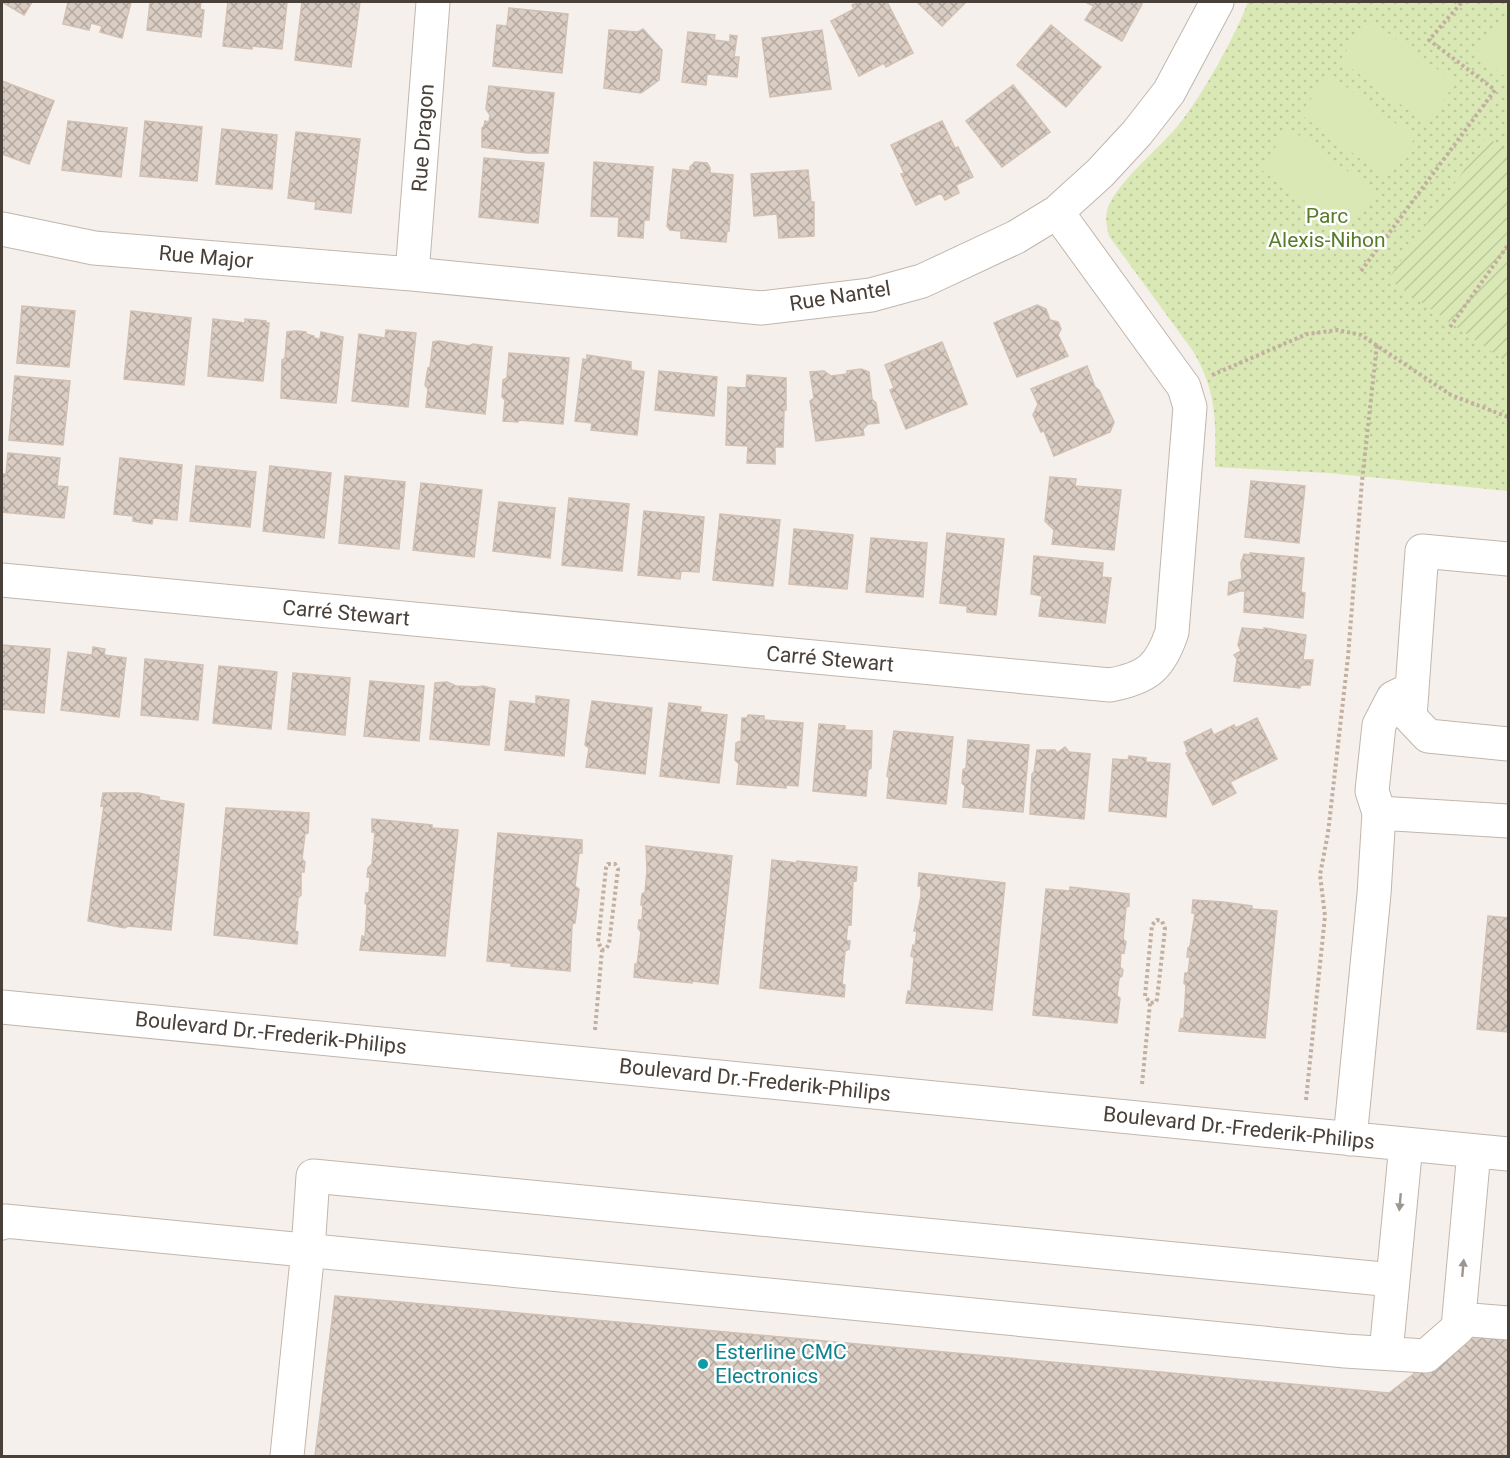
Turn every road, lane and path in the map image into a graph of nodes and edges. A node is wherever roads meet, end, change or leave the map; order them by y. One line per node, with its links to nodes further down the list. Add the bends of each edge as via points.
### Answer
1 (433, 2): 8 (street, Rue Dragon)
2 (1217, 2): 4 (street, Rue Nantel, via 1169,92 1100,173)
3 (1462, 2): 7 (path, via 1429,40 1495,90)
4 (1057, 212): 8 (street, Rue Nantel, via 1016,237 922,281 871,295 761,308); 11 (street, Carré Stewart)
5 (2, 229): 8 (street, Rue Major, via 94,248)
6 (1509, 245): 9 (path)
7 (1361, 271)
8 (412, 274)
9 (1450, 327)
10 (1377, 344): 11 (path, via 1361,335 1338,330 1307,334); 12 (path, via 1451,395); 24 (path, via 1348,657 1320,875 1325,916)
11 (1184, 387): 14 (street, Carré Stewart, via 1190,407 1172,632 1165,652 1152,670 1132,681 1110,685)
12 (1509, 417)
13 (1509, 559): 15 (street, via 1422,551)
14 (2, 580)
15 (1412, 693): 16 (street, via 1410,717 1428,736); 17 (street, via 1393,698 1379,725 1372,791)
16 (1509, 744)
17 (1379, 813): 18 (street); 25 (street)
18 (1509, 821)
19 (602, 950): 19 (path, via 598,942 606,868 615,864 618,870 609,944); 22 (path)
20 (1150, 1003): 20 (path, via 1145,996 1152,925 1157,920 1162,921 1165,929 1157,999); 23 (path)
21 (2, 1007): 25 (street, Boulevard Dr.-Frederik-Philips)
22 (595, 1030)
23 (1143, 1084)
24 (1306, 1100)
25 (1350, 1139): 26 (street, Boulevard Dr.-Frederik-Philips)
26 (1406, 1144): 27 (street, Boulevard Dr.-Frederik-Philips); 31 (street, one-way to 31)
27 (1474, 1151): 28 (street, Boulevard Dr.-Frederik-Philips); 32 (street, one-way to 27)
28 (1509, 1154)
29 (2, 1223): 30 (street)
30 (309, 1250): 31 (street, via 313,1176); 34 (street); 35 (street)
31 (1393, 1280): 34 (street)
32 (1459, 1319): 33 (street); 34 (street, via 1458,1328 1426,1356)
33 (1509, 1323)
34 (1386, 1353)
35 (287, 1456)

